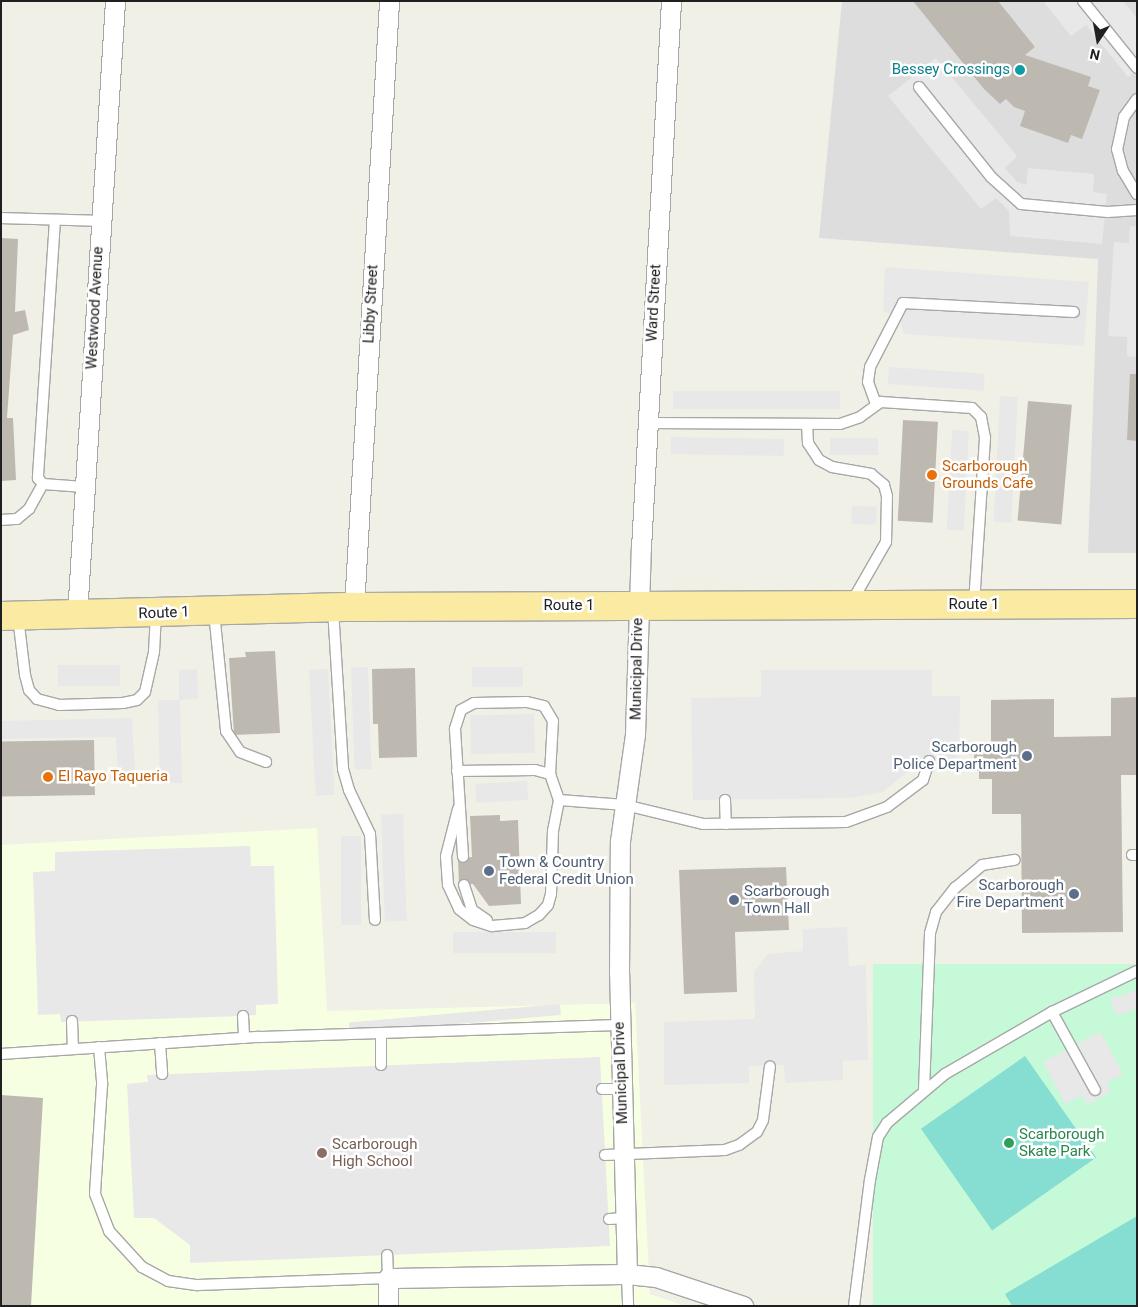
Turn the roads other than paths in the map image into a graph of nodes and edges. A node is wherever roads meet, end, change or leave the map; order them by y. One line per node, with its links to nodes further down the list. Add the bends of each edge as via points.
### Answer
1 (115, 1): 12 (street, Westwood Avenue)
2 (389, 1): 24 (street, Libby Street)
3 (670, 1): 15 (street, Ward Street)
4 (1083, 1): 5 (lane)
5 (1137, 68)
6 (919, 87): 9 (lane, via 991,177 1021,204 1108,212)
7 (1137, 99): 8 (lane, via 1124,117 1117,149 1123,171)
8 (1137, 194)
9 (1137, 210)
10 (1, 218): 11 (lane)
11 (55, 220): 12 (lane); 17 (lane, via 38,478)
12 (100, 221): 18 (street, Westwood Avenue)
13 (1074, 312): 14 (lane, via 903,303 870,367 868,382)
14 (876, 404): 16 (lane, via 848,423); 20 (lane, via 966,406 981,417 985,438)
15 (647, 423): 16 (lane); 22 (street, Ward Street)
16 (807, 424): 23 (lane, via 808,443 819,460 832,467 871,474 884,485 887,496 886,542)
17 (43, 484): 18 (lane); 19 (lane, via 29,509 17,519)
18 (84, 487): 27 (street, Westwood Avenue)
19 (1, 520)
20 (974, 604): 21 (main road, Route 1); 23 (main road, Route 1)
21 (1137, 604)
22 (639, 606): 23 (main road, Route 1); 24 (main road, Route 1); 35 (street, Municipal Drive, via 635,734)
23 (850, 606)
24 (343, 607): 25 (main road, Route 1); 41 (lane, via 343,769 349,790 370,834)
25 (214, 611): 26 (main road, Route 1); 30 (lane, via 226,732 240,752)
26 (156, 613): 27 (main road, Route 1); 28 (lane, via 154,652 145,692 137,700 114,704 59,704 37,699 28,690)
27 (78, 615): 28 (main road, Route 1)
28 (9, 616)
29 (929, 761): 37 (lane, via 923,780 887,807 856,821)
30 (266, 762)
31 (457, 771): 32 (lane, via 535,770); 32 (lane, via 455,729 460,710 474,703 526,702 544,706 553,721); 36 (lane)
32 (550, 774): 33 (lane)
33 (559, 800): 35 (lane); 42 (lane, via 553,831 548,905 531,920)
34 (726, 800): 37 (lane)
35 (625, 805): 37 (lane, via 691,822); 47 (street, Municipal Drive, via 620,841)
36 (458, 809): 38 (lane); 42 (lane, via 446,856 451,894 459,909 473,920)
37 (726, 824)
38 (463, 857)
39 (1015, 860): 59 (lane, via 982,865 954,888 936,912 930,933)
40 (464, 885): 42 (lane, via 467,901 479,917)
41 (375, 920)
42 (504, 925)
43 (1137, 971): 44 (lane)
44 (1052, 1012): 59 (lane); 60 (lane)
45 (243, 1016): 49 (lane)
46 (72, 1021): 52 (lane)
47 (620, 1025): 48 (lane); 57 (street, Municipal Drive)
48 (381, 1033): 49 (lane); 54 (lane)
49 (244, 1038): 50 (lane)
50 (160, 1043): 51 (lane); 56 (lane)
51 (99, 1047): 52 (lane); 64 (lane, via 102,1085 95,1194 109,1231 132,1260 168,1280 198,1286)
52 (74, 1048): 53 (lane)
53 (1, 1054)
54 (381, 1065)
55 (770, 1066): 61 (lane, via 763,1120 757,1132 739,1144 725,1150)
56 (162, 1074)
57 (622, 1089): 58 (lane); 61 (street, Municipal Drive)
58 (602, 1090)
59 (924, 1090): 68 (lane, via 895,1114 878,1137)
60 (1095, 1090)
61 (615, 1154): 63 (street, Municipal Drive, via 617,1219)
62 (387, 1255): 64 (lane)
63 (627, 1274): 64 (street); 66 (lane); 67 (street, via 656,1277)
64 (388, 1278): 65 (street)
65 (388, 1306)
66 (628, 1306)
67 (743, 1306)
68 (854, 1306)

